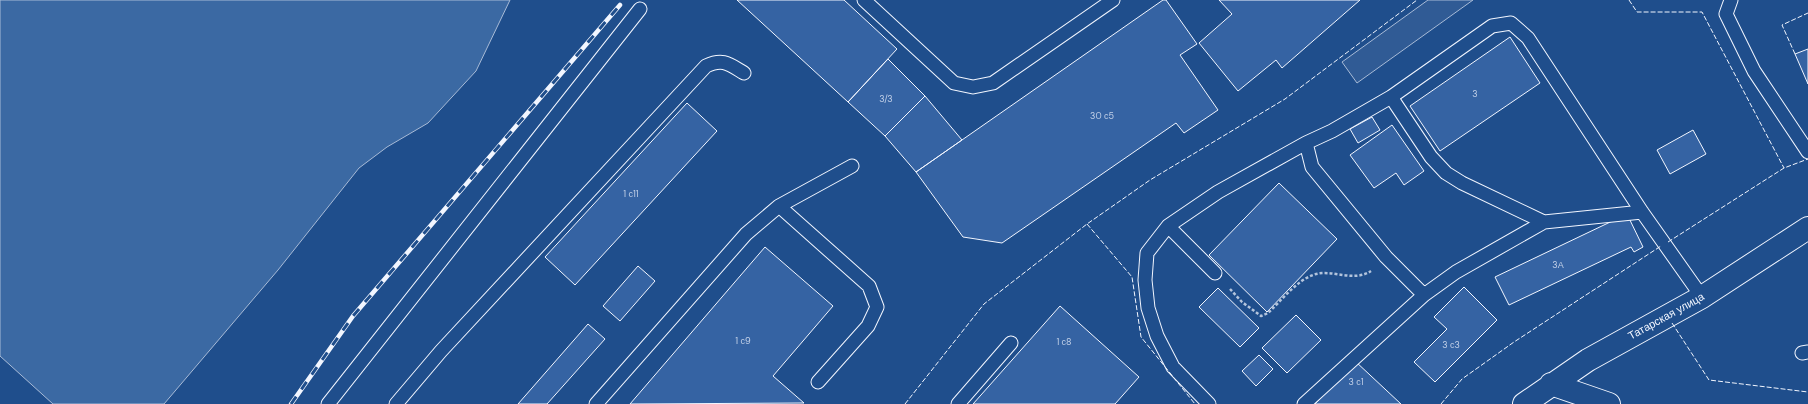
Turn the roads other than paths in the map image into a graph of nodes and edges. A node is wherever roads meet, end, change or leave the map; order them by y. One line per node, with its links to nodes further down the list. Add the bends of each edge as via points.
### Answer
1 (864, 0): 2 (lane, via 954,83 973,87 993,83)
2 (1113, 0)
3 (1731, 0): 8 (lane, via 1726,14 1750,64)
4 (640, 9): 21 (lane)
5 (744, 73): 22 (lane, via 729,63 716,61 706,66 441,351)
6 (1391, 97): 7 (lane); 11 (lane, via 1492,26 1511,23 1528,38); 12 (lane, via 1431,157 1446,173)
7 (1306, 143): 13 (lane, via 1218,192); 16 (lane, via 1312,167 1386,258)
8 (1808, 152)
9 (852, 166): 10 (lane)
10 (779, 206): 19 (lane, via 869,286 877,307 868,326); 23 (lane, via 746,234)
11 (1642, 212): 12 (lane); 17 (lane)
12 (1544, 222): 16 (lane, via 1456,272)
13 (1168, 226): 15 (lane); 25 (lane, via 1147,254 1145,280 1148,308 1157,336 1173,367)
14 (1808, 228): 17 (street, Татарская улица)
15 (1215, 273)
16 (1424, 295): 26 (lane)
17 (1702, 296): 20 (street, Татарская улица, via 1588,360)
18 (1011, 343): 24 (lane)
19 (818, 382)
20 (1551, 384): 27 (street, Татарская улица); 28 (street)
21 (328, 404)
22 (396, 404)
23 (596, 404)
24 (958, 404)
25 (1209, 404)
26 (1304, 404)
27 (1524, 404)
28 (1609, 404)

